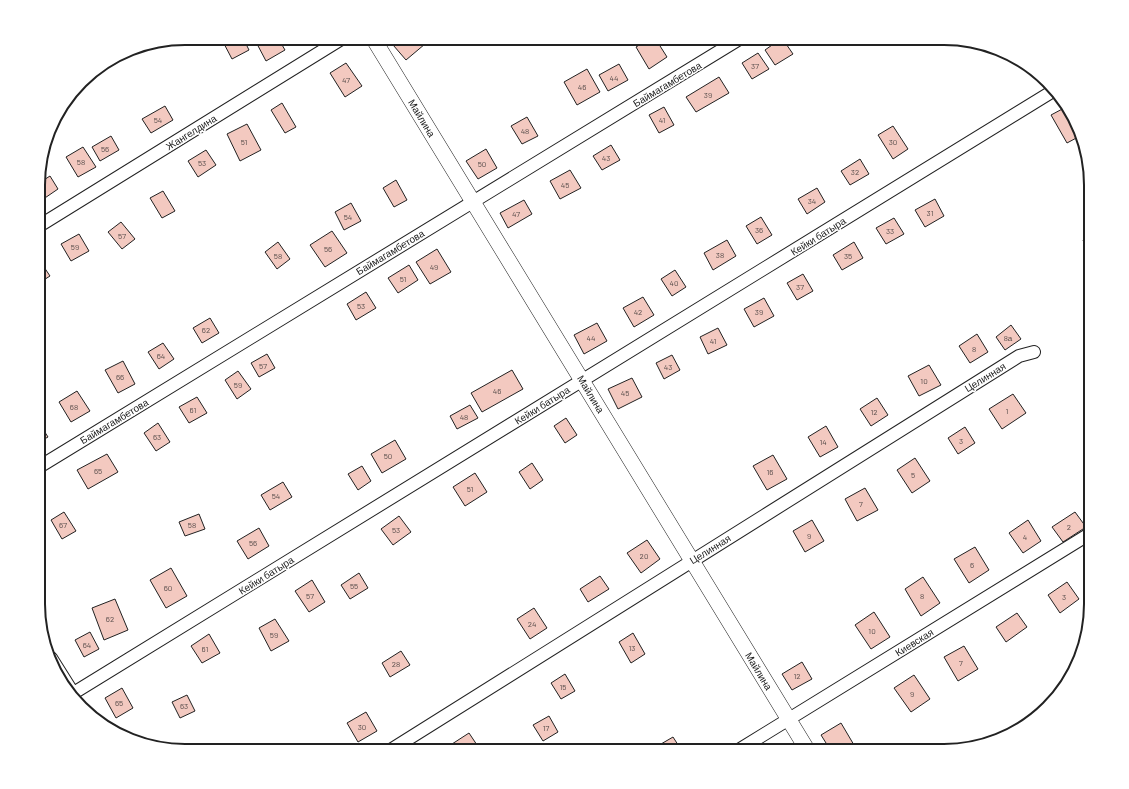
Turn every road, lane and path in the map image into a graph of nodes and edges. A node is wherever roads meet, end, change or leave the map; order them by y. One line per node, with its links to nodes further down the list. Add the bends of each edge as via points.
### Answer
1 (332, 45): 6 (street, Жангелдина)
2 (377, 45): 5 (street, Майлина)
3 (730, 45): 5 (street, Баймагамбетова)
4 (1049, 93): 8 (street, Кейки батыра)
5 (473, 202): 8 (street, Майлина); 9 (street, Баймагамбетова)
6 (45, 222)
7 (1034, 352): 11 (street, Целинная, via 1019,356)
8 (582, 380): 11 (street, Майлина); 12 (street, Кейки батыра)
9 (45, 463)
10 (1084, 537): 13 (street, Киевская)
11 (692, 561): 13 (street, Майлина); 14 (street, Целинная)
12 (76, 691)
13 (789, 719): 15 (street, Киевская); 16 (street, Майлина)
14 (400, 744)
15 (748, 744)
16 (804, 744)

